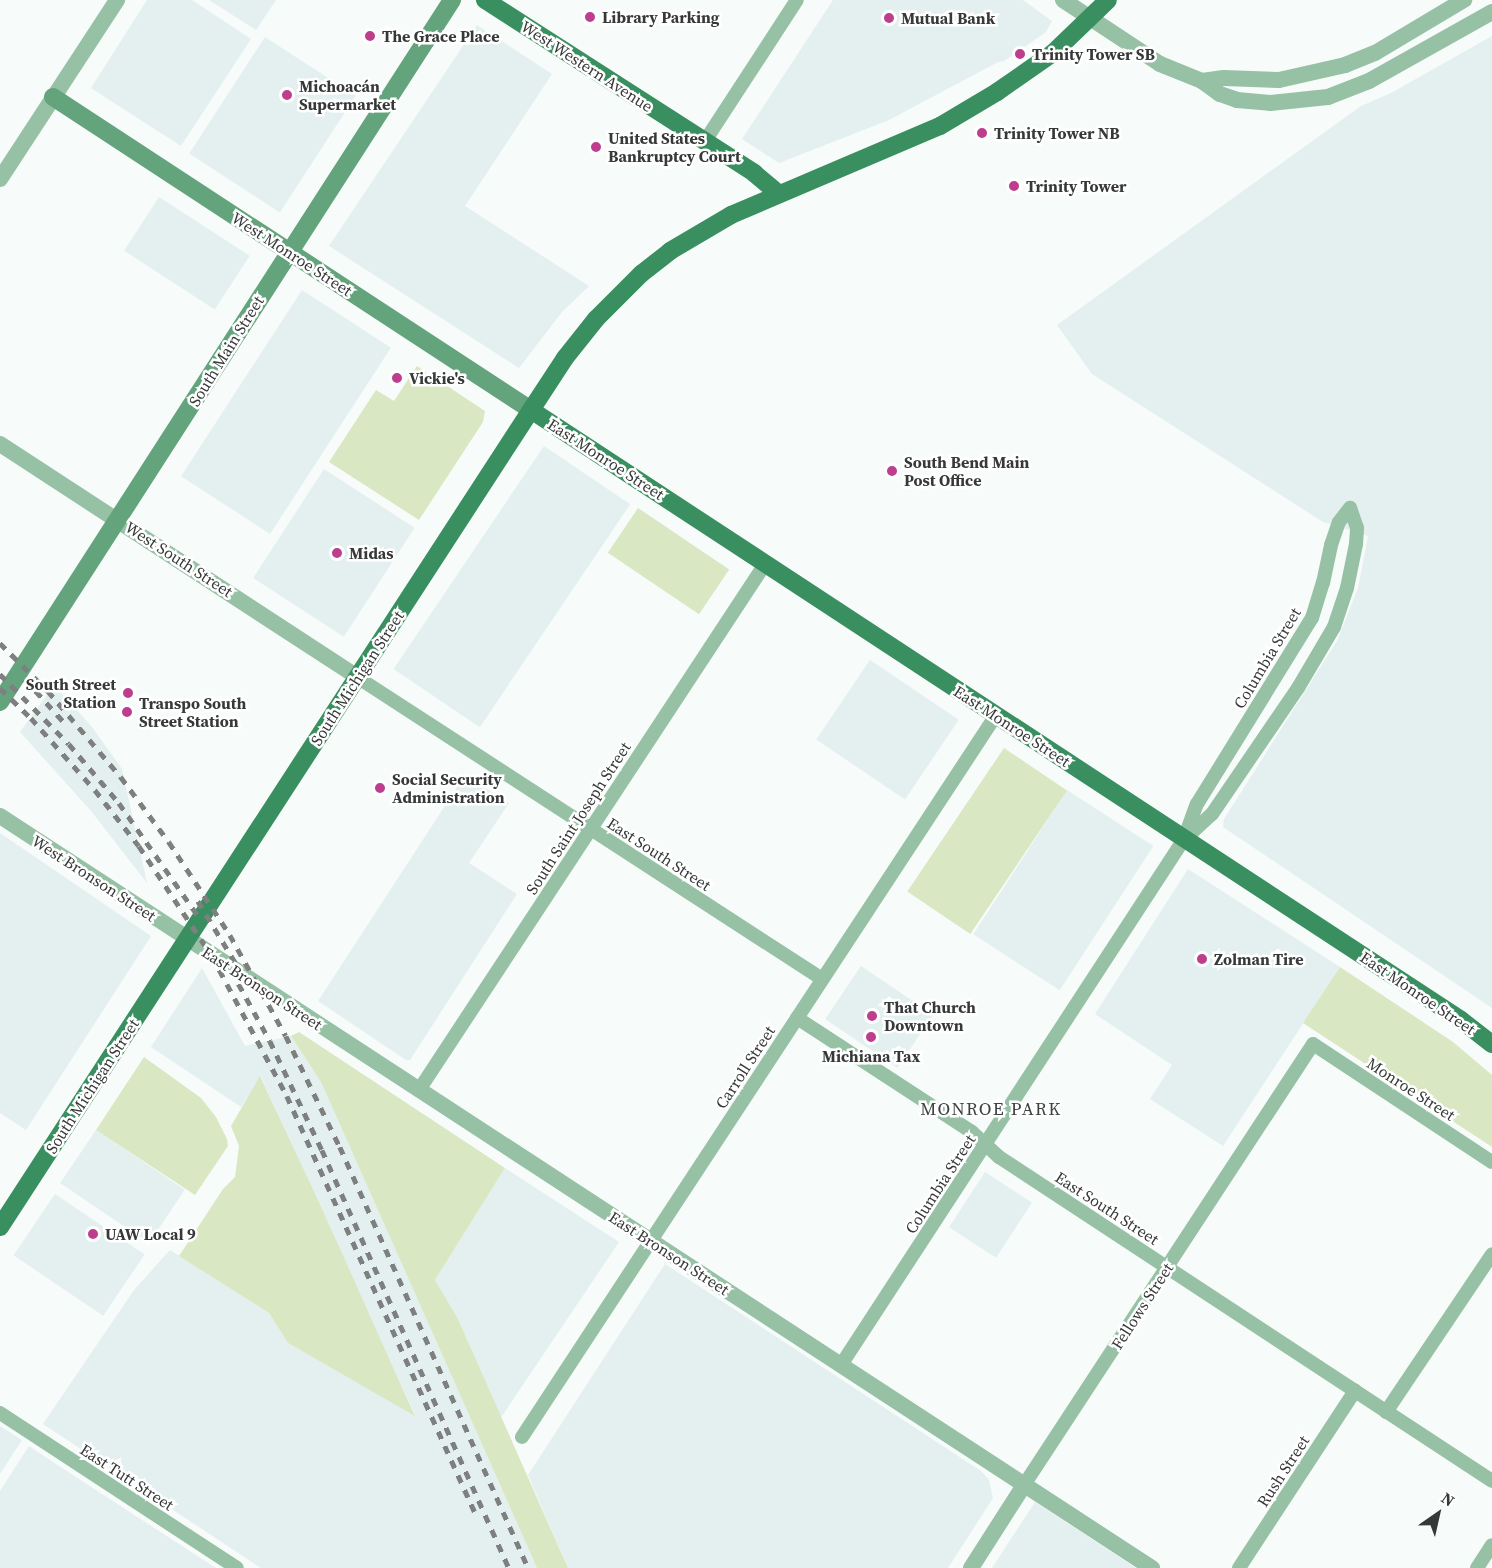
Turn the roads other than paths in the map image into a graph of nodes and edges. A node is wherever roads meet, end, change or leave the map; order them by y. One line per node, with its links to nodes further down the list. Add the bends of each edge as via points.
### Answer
1 (117, 0): 11 (street)
2 (452, 0): 15 (main road, South Main Street)
3 (485, 0): 12 (main road, West Western Avenue)
4 (797, 0): 12 (street)
5 (1062, 0): 9 (street)
6 (1108, 0): 9 (main road, South Michigan Street)
7 (1464, 0): 10 (street, via 1375,53 1345,65 1279,80)
8 (1492, 12): 10 (street, via 1369,81 1328,97 1270,103 1237,100)
9 (1090, 19): 10 (street, via 1160,64); 14 (main road, South Michigan Street, via 1045,58 939,126)
10 (1202, 81)
11 (53, 97): 13 (street); 15 (main road, West Monroe Street)
12 (705, 141): 14 (main road, West Western Avenue)
13 (0, 179)
14 (778, 193): 16 (main road, South Michigan Street, via 670,251 641,274 577,341)
15 (289, 251): 16 (main road, West Monroe Street); 18 (main road, South Main Street)
16 (531, 410): 19 (main road, East Monroe Street); 20 (main road, South Michigan Street)
17 (0, 444): 18 (street, West South Street)
18 (119, 520): 20 (street, West South Street); 21 (main road, South Main Street)
19 (765, 564): 22 (main road, East Monroe Street); 24 (street, South Saint Joseph Street)
20 (357, 677): 24 (street, East South Street); 26 (main road, South Michigan Street)
21 (0, 702)
22 (996, 716): 25 (main road, East Monroe Street); 27 (street, Carroll Street)
23 (0, 816): 26 (street, West Bronson Street)
24 (591, 829): 27 (street, East South Street); 31 (street, South Saint Joseph Street)
25 (1184, 839): 25 (street, Columbia Street, via 1212,814 1298,688 1334,627 1356,544 1357,528 1350,508 1331,545 1319,600 1303,637 1197,804); 30 (main road, East Monroe Street); 32 (street, Columbia Street)
26 (187, 939): 31 (street, East Bronson Street); 34 (main road, South Michigan Street)
27 (822, 979): 28 (street, Carroll Street)
28 (797, 1018): 32 (street, East South Street, via 972,1132); 35 (street, Carroll Street)
29 (1312, 1044): 33 (street, Monroe Street); 37 (street, Fellows Street)
30 (1492, 1044)
31 (419, 1090): 35 (street, East Bronson Street)
32 (985, 1146): 37 (street, East South Street); 38 (street, Columbia Street)
33 (1492, 1162)
34 (0, 1227)
35 (651, 1241): 38 (street, East Bronson Street); 42 (street, Carroll Street)
36 (1492, 1254): 40 (street)
37 (1166, 1268): 39 (street, East South Street); 44 (street, Fellows Street)
38 (841, 1365): 44 (street, East Bronson Street)
39 (1354, 1391): 40 (street, East South Street); 49 (street, Rush Street)
40 (1386, 1412): 43 (street, East South Street)
41 (0, 1413): 46 (street, East Tutt Street)
42 (522, 1437)
43 (1492, 1482)
44 (1024, 1485): 47 (street, Fellows Street); 48 (street, East Bronson Street)
45 (1492, 1545): 50 (street)
46 (237, 1568)
47 (971, 1568)
48 (1152, 1568)
49 (1239, 1568)
50 (1477, 1568)

